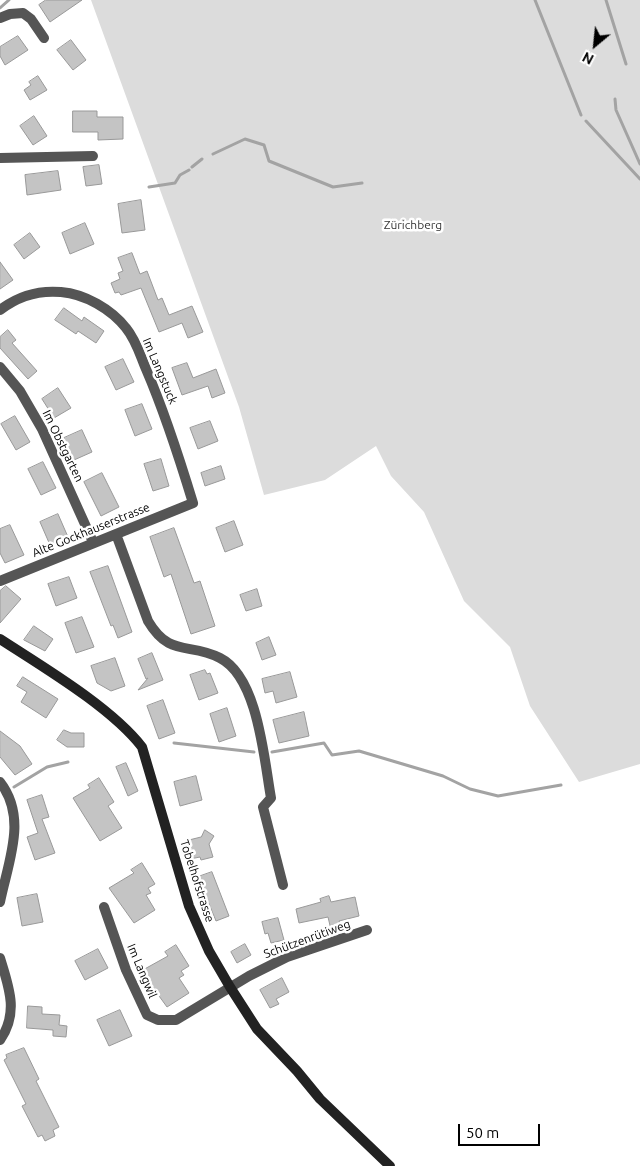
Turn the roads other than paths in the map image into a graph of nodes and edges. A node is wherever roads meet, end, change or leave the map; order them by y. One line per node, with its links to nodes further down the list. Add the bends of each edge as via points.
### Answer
1 (0, 18): 2 (street, via 23,13)
2 (44, 38)
3 (93, 156): 4 (street)
4 (0, 158)
5 (0, 310): 7 (street, Im Langstuck, via 30,294 48,291 67,293 92,300 126,328 165,413)
6 (0, 367): 9 (street, Im Obstgarten, via 20,391 42,429)
7 (193, 503): 8 (street, Alte Gockhauserstrasse)
8 (116, 534): 9 (street, Alte Gockhauserstrasse); 13 (street, via 148,621 156,633 178,648 220,658 241,678 259,735 270,798 263,807)
9 (93, 542): 10 (street, Alte Gockhauserstrasse)
10 (0, 581)
11 (0, 640): 18 (main road, Tobelhofstrasse, via 94,702 142,747 189,906)
12 (0, 782): 14 (street, via 16,820)
13 (283, 885)
14 (0, 902)
15 (104, 906): 18 (street, Im Langwil, via 126,970 147,1015 158,1020 176,1020)
16 (367, 930): 18 (street, Schützenrütiweg, via 287,957)
17 (0, 958): 19 (street, via 10,990 12,1010 8,1027)
18 (230, 987): 20 (main road, Tobelhofstrasse, via 257,1030 320,1099)
19 (0, 1040)
20 (390, 1166)

